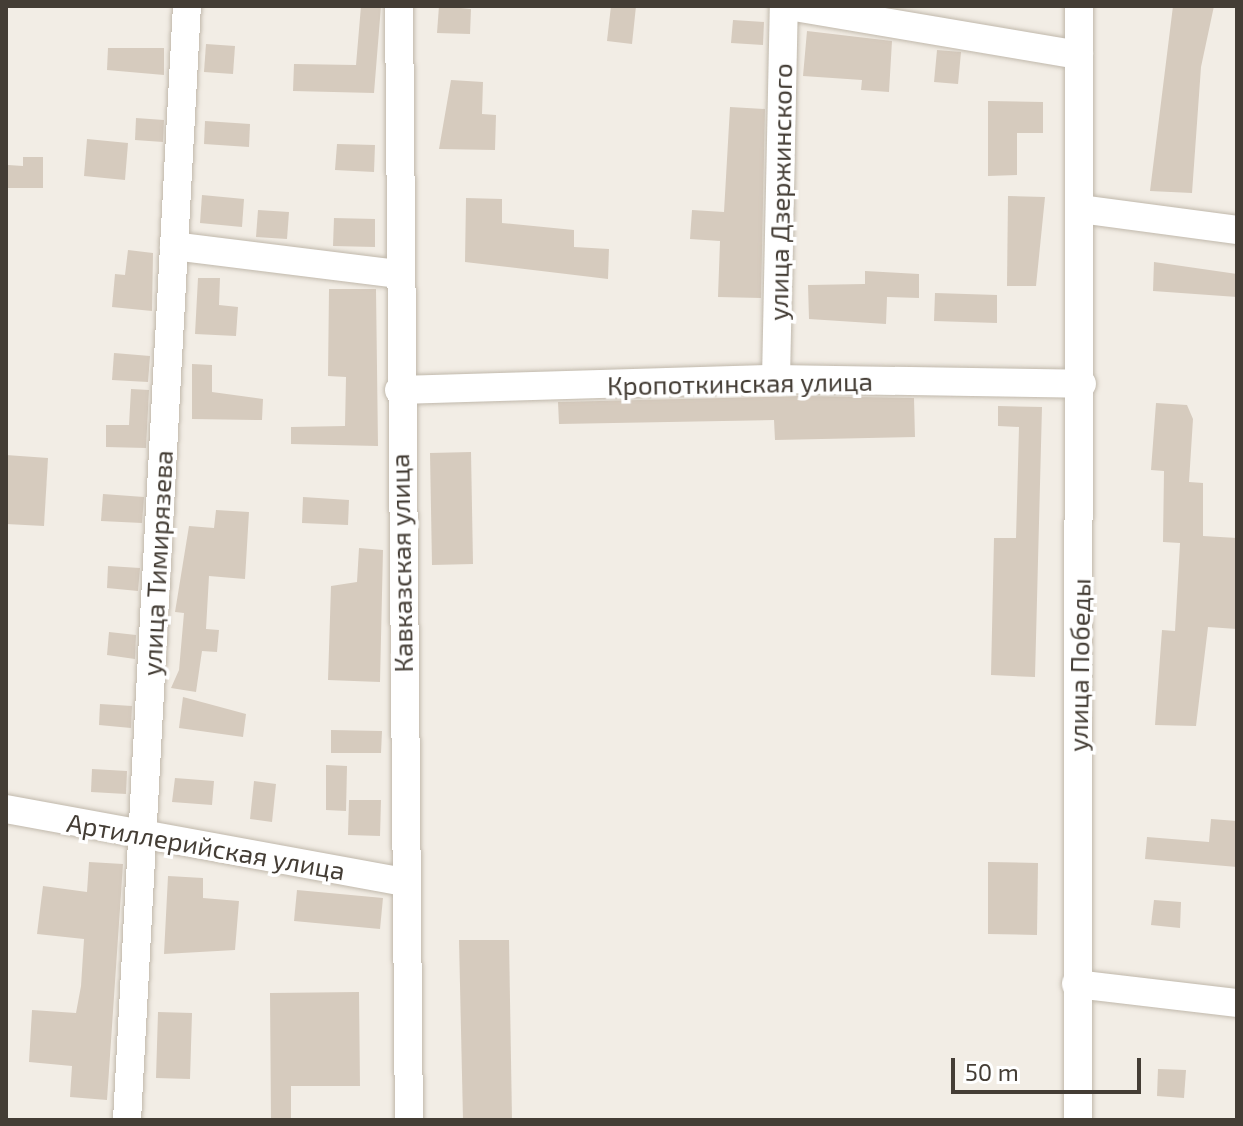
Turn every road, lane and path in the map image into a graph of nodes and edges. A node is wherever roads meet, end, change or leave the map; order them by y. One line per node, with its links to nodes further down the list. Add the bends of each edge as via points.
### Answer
1 (187, 6): 8 (street, улица Тимирязева)
2 (399, 6): 9 (street, Кавказская улица)
3 (786, 6): 5 (street); 10 (street, улица Дзержинского)
4 (1079, 6): 5 (street, улица Победы)
5 (1079, 55): 6 (street, улица Победы)
6 (1080, 209): 7 (street); 11 (street, улица Победы)
7 (1237, 230)
8 (174, 246): 9 (street); 14 (street, улица Тимирязева)
9 (399, 274): 12 (street, Кавказская улица)
10 (776, 379): 11 (street, Кропоткинская улица); 12 (street, Кропоткинская улица)
11 (1082, 384): 16 (street, улица Победы)
12 (399, 390): 15 (street, Кавказская улица)
13 (6, 809): 14 (street, Артиллерийская улица)
14 (142, 834): 15 (street, Артиллерийская улица); 18 (street, улица Тимирязева)
15 (405, 882): 19 (street, Кавказская улица)
16 (1076, 984): 17 (street); 20 (street, улица Победы)
17 (1237, 1003)
18 (127, 1120)
19 (409, 1120)
20 (1078, 1120)

